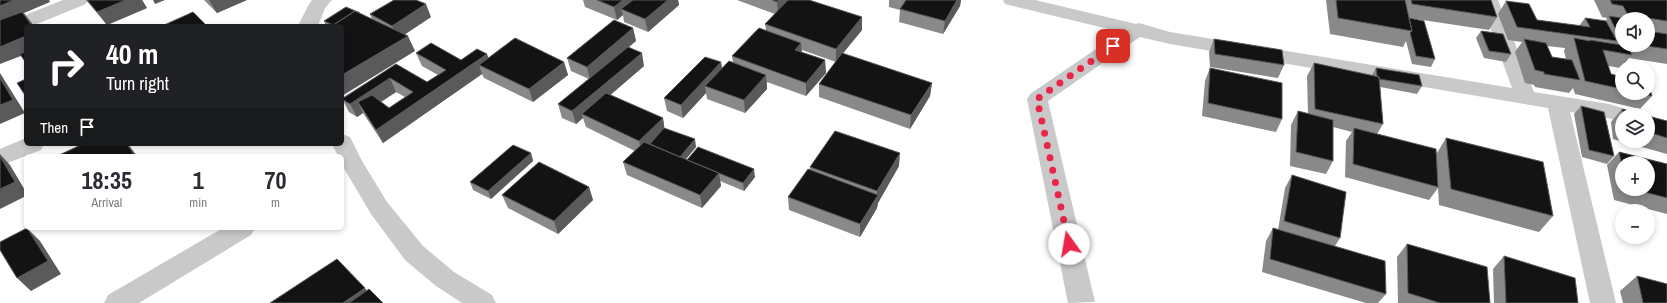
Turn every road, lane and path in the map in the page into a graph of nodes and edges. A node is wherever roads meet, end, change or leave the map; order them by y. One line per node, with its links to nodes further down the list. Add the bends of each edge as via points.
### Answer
1 (79, 0): 7 (street)
2 (323, 0): 5 (street, via 317,6)
3 (1012, 0): 6 (street)
4 (1490, 0): 8 (street)
5 (309, 24)
6 (1139, 29): 8 (street, via 1170,38); 18 (street, via 1037,99)
7 (0, 32)
8 (1526, 97): 9 (street)
9 (1557, 103): 10 (street); 19 (street)
10 (1615, 113)
11 (28, 146): 13 (street)
12 (343, 146): 14 (street)
13 (0, 158)
14 (347, 166): 17 (street, via 414,253 445,279)
15 (240, 230): 16 (street)
16 (117, 303)
17 (482, 303)
18 (1081, 303)
19 (1603, 303)

